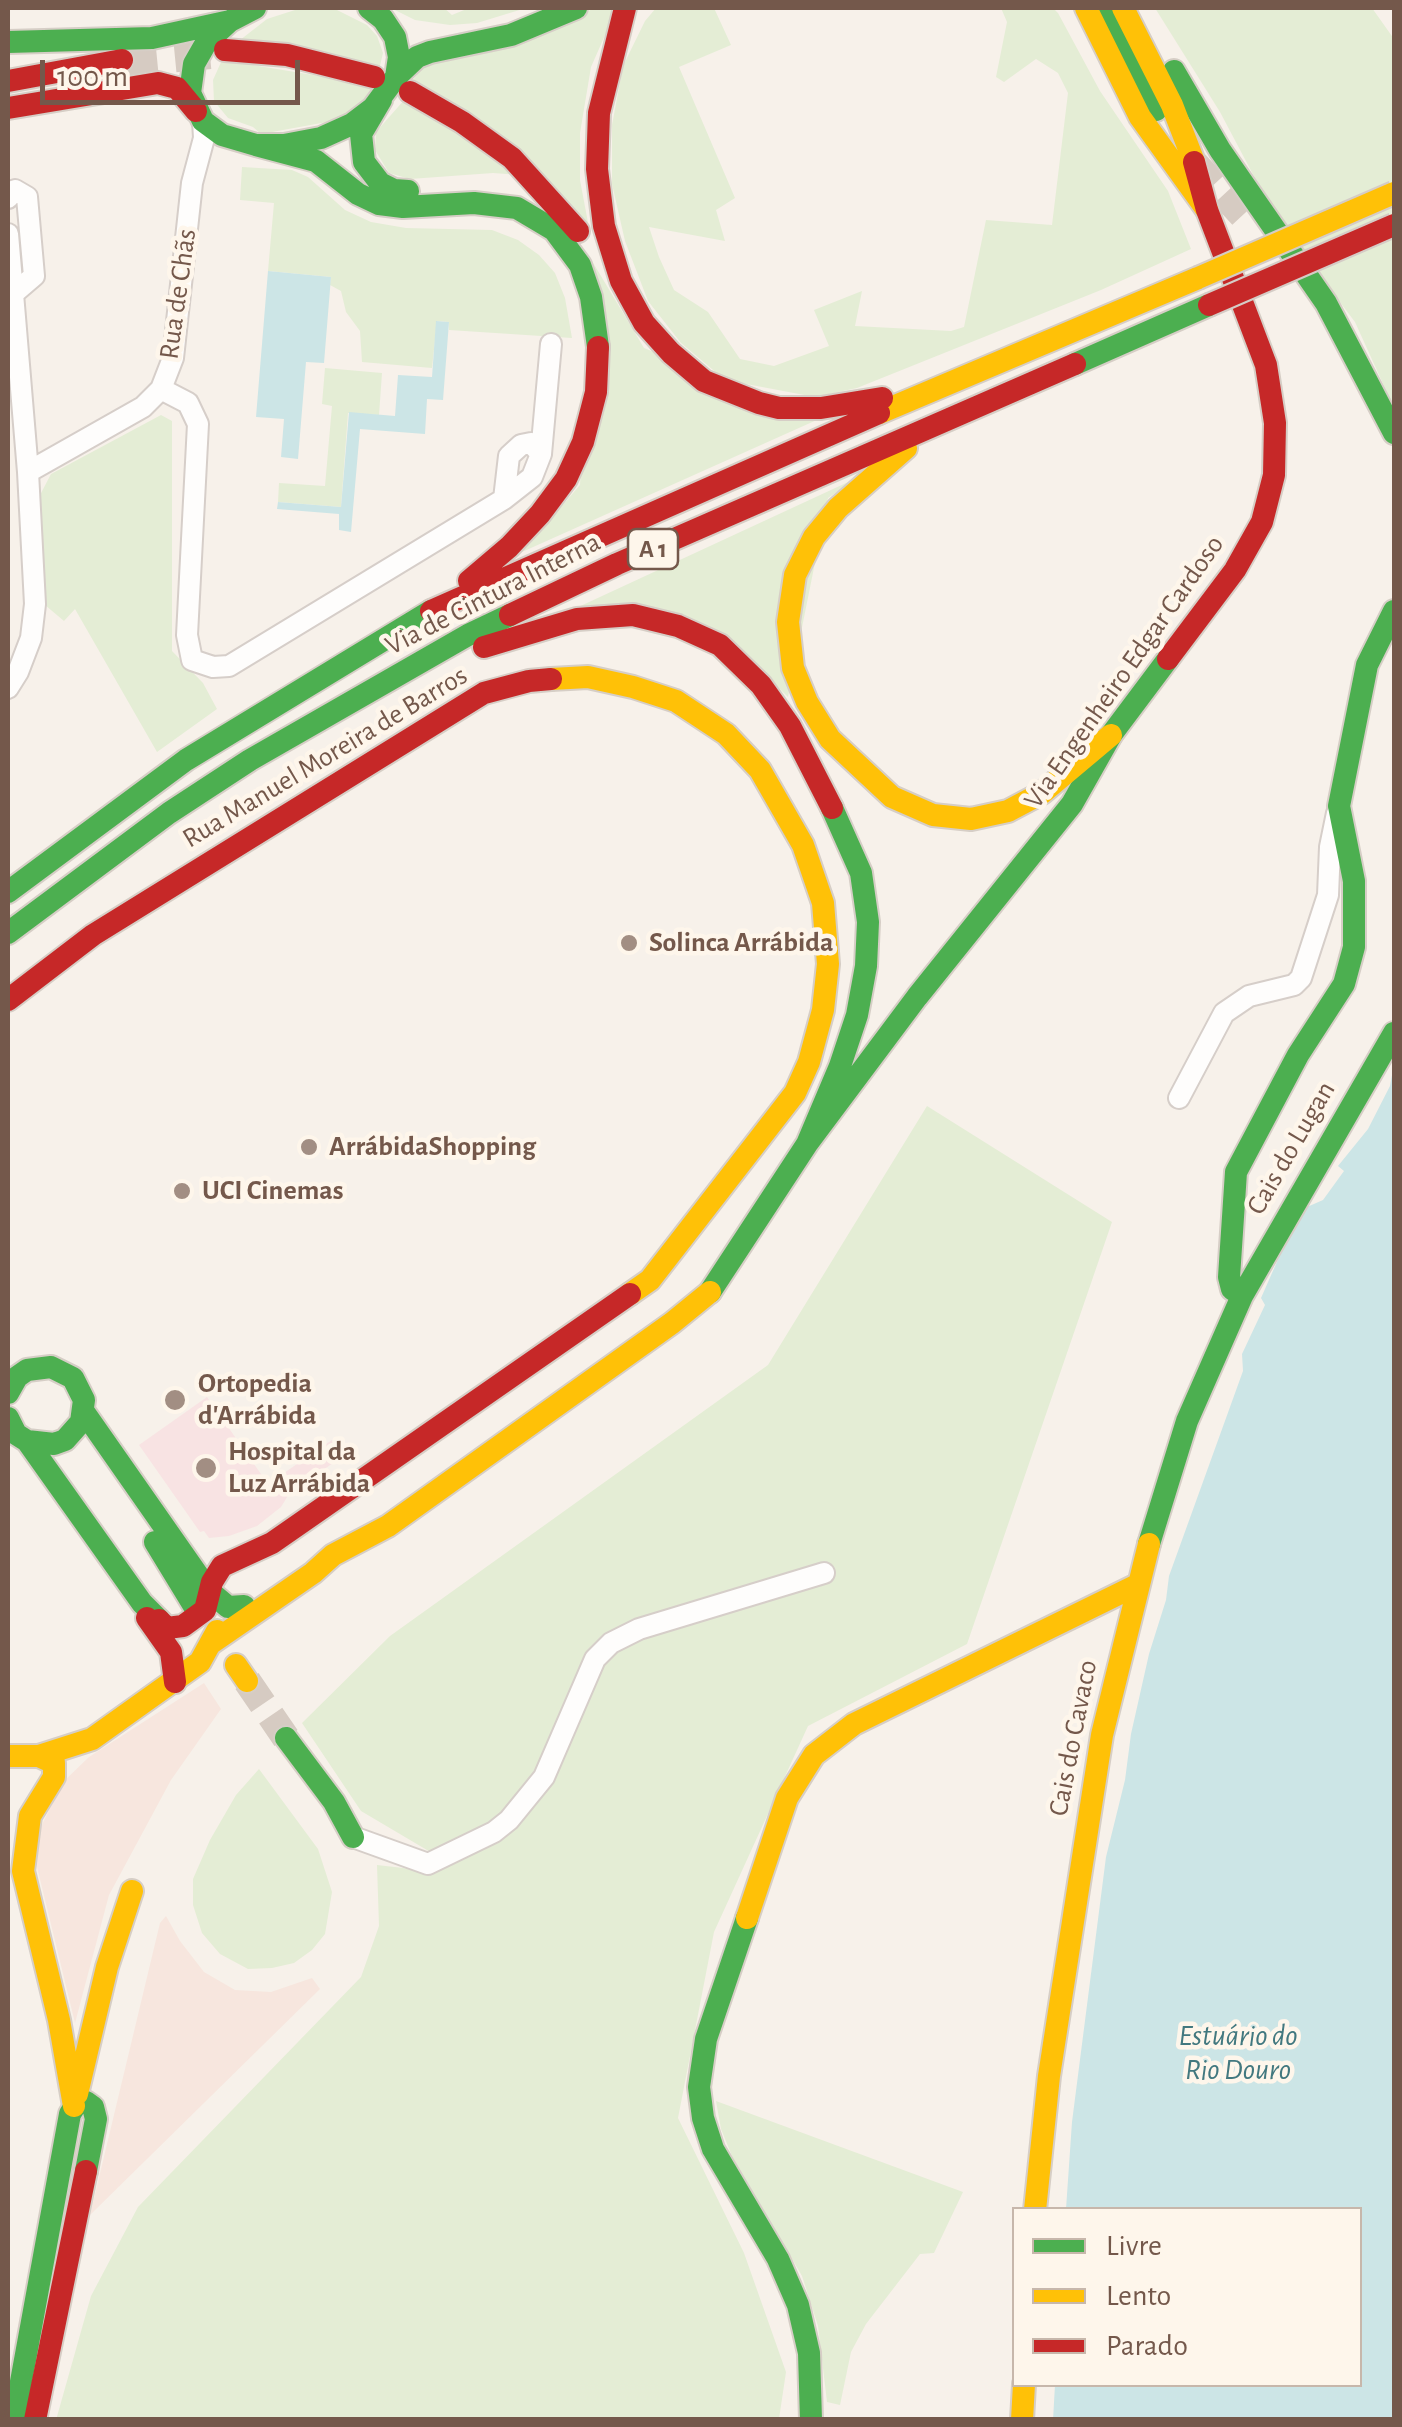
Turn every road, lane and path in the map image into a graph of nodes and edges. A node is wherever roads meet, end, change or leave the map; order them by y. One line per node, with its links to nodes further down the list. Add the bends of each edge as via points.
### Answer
1 (256, 8): 11 (main road)
2 (544, 8): 10 (main road, via 478,28 419,30)
3 (576, 8): 19 (main road, via 511,35 430,52)
4 (626, 8): 15 (main road)
5 (635, 8): 15 (main road)
6 (1086, 8): 29 (main road, via 1140,117)
7 (1105, 8): 22 (main road)
8 (1123, 8): 29 (main road, Via Engenheiro Edgar Cardoso, via 1172,105)
9 (1138, 8): 35 (main road, via 1220,150 1326,303)
10 (371, 9): 19 (main road, via 395,37)
11 (230, 21): 12 (main road); 16 (main road)
12 (152, 38): 13 (main road); 16 (main road)
13 (8, 42)
14 (226, 50): 19 (main road, via 287,55)
15 (612, 50): 33 (main road, via 599,113 597,170 604,226)
16 (196, 59): 20 (main road); 23 (main road, via 190,92)
17 (122, 60): 18 (main road)
18 (8, 81)
19 (390, 87): 24 (main road, via 364,116 334,134 294,144); 28 (main road, via 462,122 512,158); 28 (main road, via 360,143 368,170 386,187 505,187)
20 (8, 94)
21 (8, 108): 23 (main road, via 158,83 177,88)
22 (1156, 110)
23 (200, 116): 24 (main road, via 222,136); 25 (street, Rua de Chãs)
24 (249, 144): 25 (street, via 218,147); 44 (main road, via 316,161 378,204 517,208 554,230 586,280 598,372 576,461 508,548)
25 (198, 162): 38 (street, Rua de Chãs, via 173,358)
26 (1394, 193): 37 (main road, Via de Cintura Interna / A 1, bridge)
27 (8, 198): 34 (street, via 16,190 28,196 34,276)
28 (552, 200): 33 (main road)
29 (1207, 210): 47 (main road, Via Engenheiro Edgar Cardoso, via 1266,365 1276,422 1274,476 1262,522 1235,570)
30 (1246, 219): 35 (main road)
31 (1394, 225): 41 (main road, Via de Cintura Interna / A 1, bridge)
32 (8, 234): 34 (street)
33 (622, 281): 37 (main road, via 644,323 671,353 704,381 759,404 820,408)
34 (12, 294): 39 (street)
35 (1343, 341): 40 (main road)
36 (551, 344): 38 (street, via 532,476 228,666 192,660 187,635 198,424 188,404)
37 (937, 387): 44 (main road, Via de Cintura Interna / A 1)
38 (161, 389): 42 (street, Rua de Chãs)
39 (14, 400): 42 (street)
40 (1394, 432)
41 (920, 434): 45 (main road, Via de Cintura Interna / A 1, via 545,597); 47 (main road, via 838,508 795,576 788,622 793,668 830,740 892,797 933,814 971,819 1042,794)
42 (28, 472): 46 (street, via 35,604 31,638)
43 (1394, 611): 48 (main road, via 1367,665)
44 (422, 615): 49 (main road, Via de Cintura Interna / A 1, via 186,760)
45 (392, 678): 50 (main road, Via de Cintura Interna / A 1, via 169,813); 54 (main road, via 577,619 632,616 720,644 761,686 790,726 849,841 868,922 857,1015)
46 (8, 688)
47 (1111, 735): 54 (main road, Via Engenheiro Edgar Cardoso, via 1072,804)
48 (1339, 806): 53 (street, via 1328,895 1301,978 1294,986 1249,996 1224,1013); 55 (main road, via 1354,881 1354,947 1344,984 1236,1172 1229,1277)
49 (8, 892)
50 (8, 933)
51 (8, 1000): 62 (main road, Rua Manuel Moreira de Barros, via 93,935 484,693 529,681 588,678 676,701 726,734 760,770 804,844 823,903 828,964 810,1062 795,1092 650,1280 272,1543 230,1561)
52 (1394, 1032): 55 (main road, Cais do Lugan)
53 (1179, 1098)
54 (807, 1144): 59 (main road, Via Engenheiro Edgar Cardoso, via 710,1292 388,1526)
55 (1242, 1296): 61 (main road, Cais do Cavaco, via 1186,1422)
56 (8, 1394): 57 (main road, via 27,1370 51,1366 80,1388)
57 (82, 1417): 58 (main road, via 54,1444); 62 (main road, via 98,1458)
58 (13, 1431): 63 (main road)
59 (333, 1555): 64 (main road, via 314,1558); 65 (main road)
60 (824, 1573): 70 (street, via 611,1643 595,1659 544,1776 494,1832 428,1864)
61 (1137, 1585): 75 (main road, Cais do Cavaco, via 1079,1866); 79 (main road, via 854,1724 814,1756 787,1798 706,2039 699,2086 713,2149 798,2305 809,2353)
62 (202, 1599): 63 (main road, Rua Manuel Moreira de Barros, via 205,1610 178,1629 167,1628); 64 (main road)
63 (142, 1602): 66 (main road, via 171,1652)
64 (244, 1606): 65 (main road)
65 (210, 1644): 66 (main road)
66 (175, 1682): 69 (main road, via 92,1739)
67 (286, 1738): 70 (main road)
68 (8, 1756): 69 (main road)
69 (39, 1756): 72 (main road, via 54,1763 54,1778 30,1816)
70 (353, 1838)
71 (8, 1844): 72 (main road)
72 (23, 1871): 74 (main road)
73 (132, 1891): 74 (main road, via 107,1967)
74 (79, 2117): 77 (main road); 78 (main road, via 81,2179)
75 (1035, 2207)
76 (1024, 2387): 80 (main road)
77 (14, 2420)
78 (35, 2420)
79 (811, 2420)
80 (1022, 2420)

